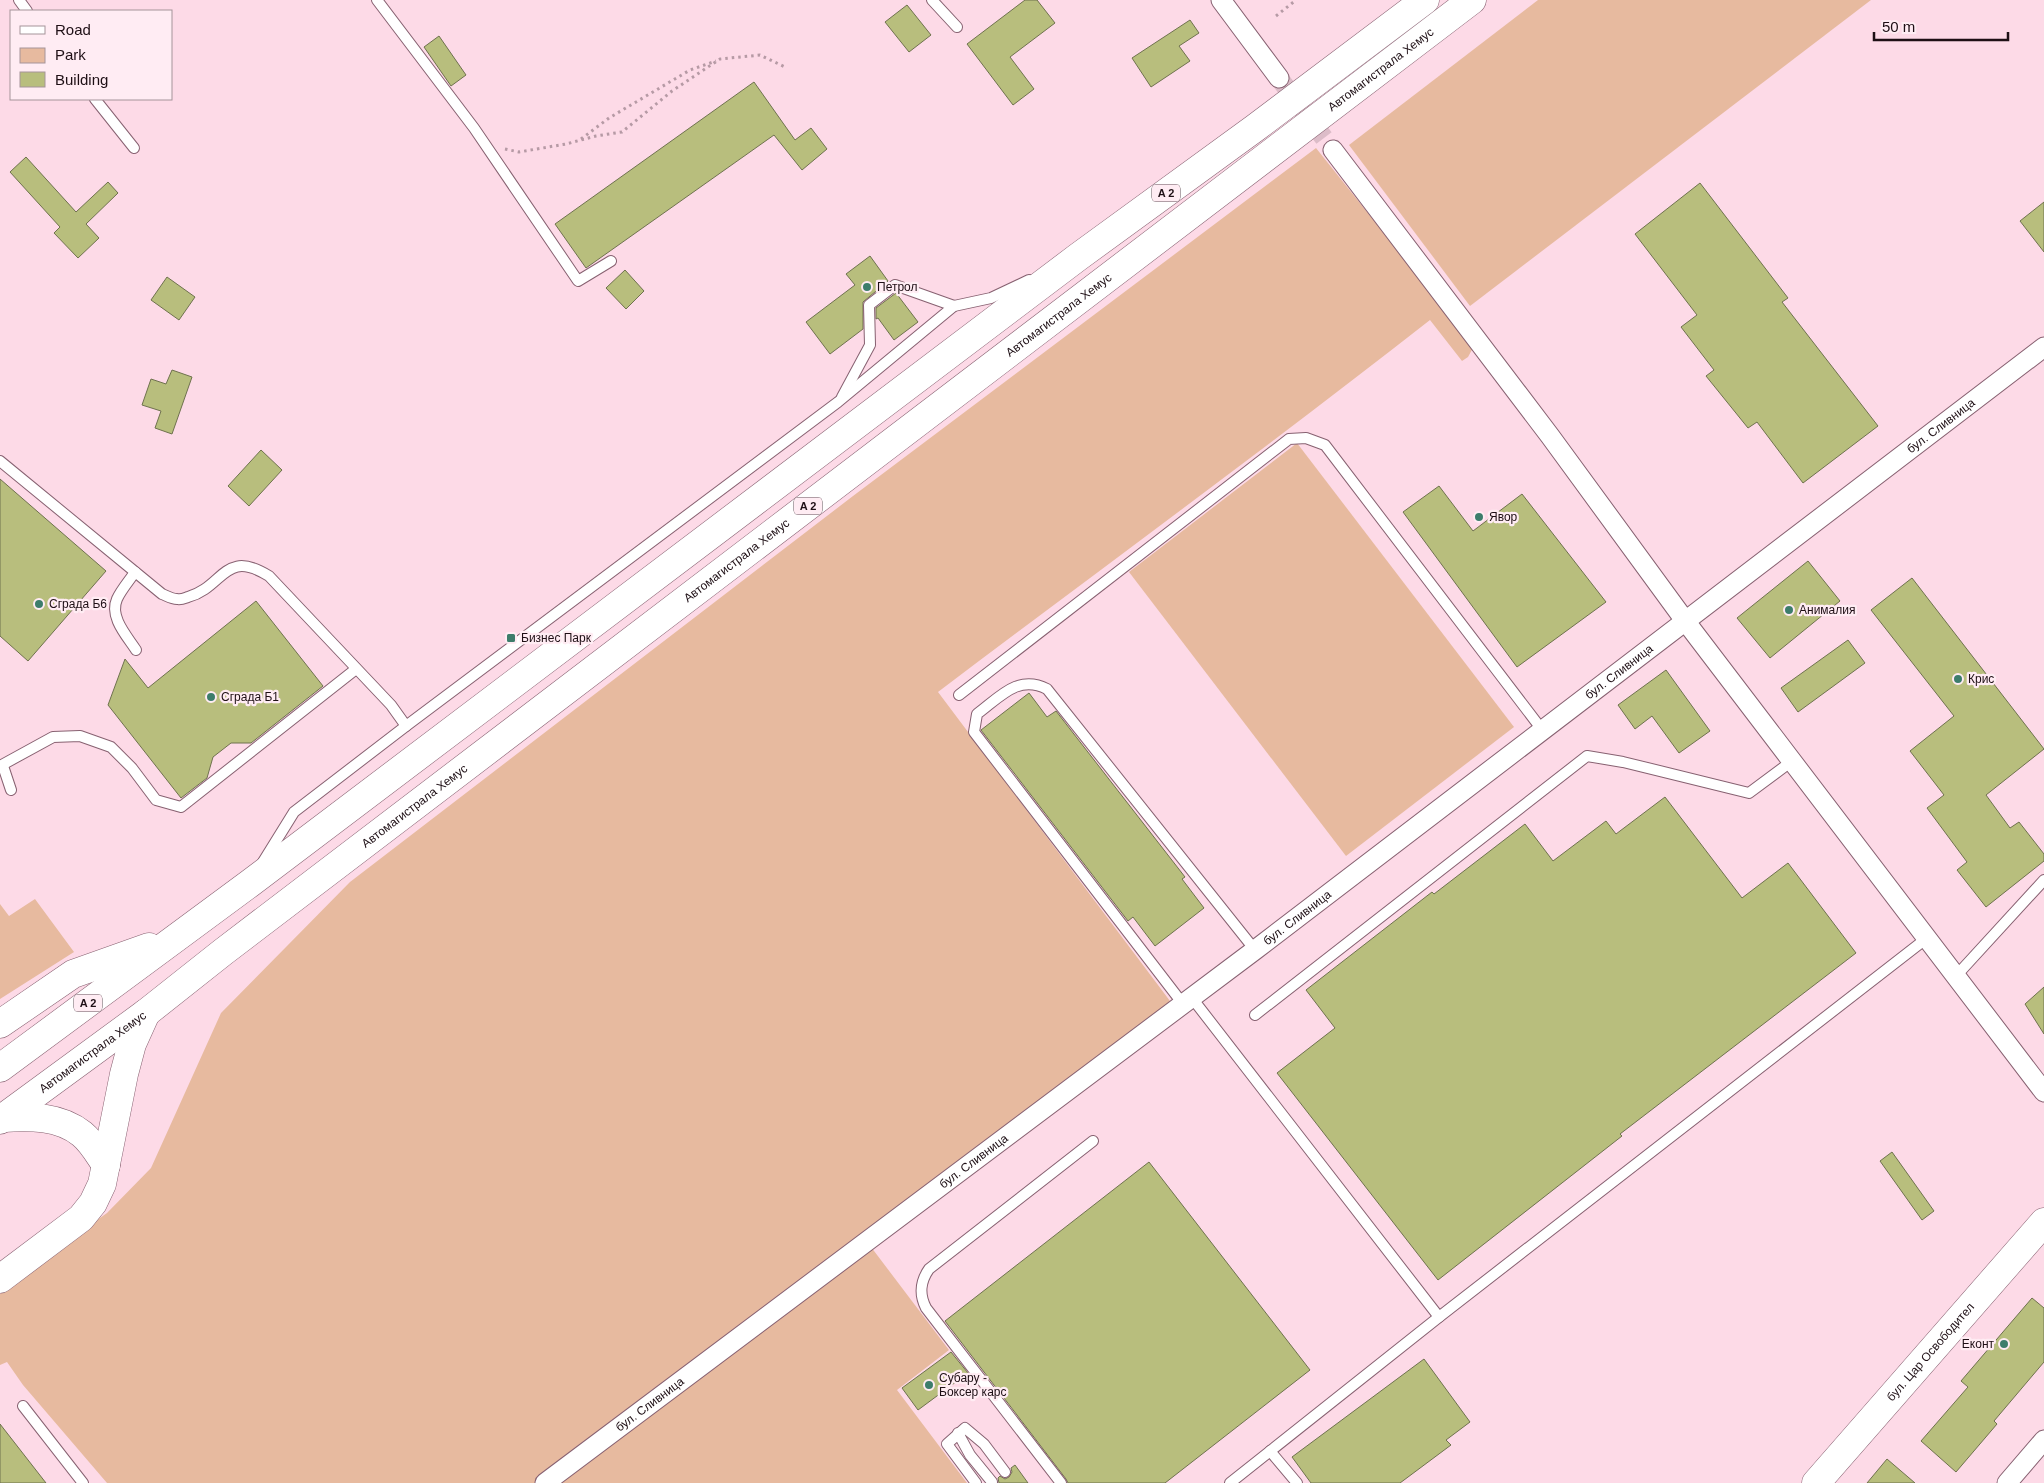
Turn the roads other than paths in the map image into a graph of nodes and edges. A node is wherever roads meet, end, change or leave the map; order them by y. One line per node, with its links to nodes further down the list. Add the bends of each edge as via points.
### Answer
1 (377, 0): 12 (lane, via 474,128 578,282)
2 (932, 0): 6 (lane)
3 (1221, 0): 7 (street)
4 (1425, 0): 11 (main road, A 2)
5 (1472, 0): 34 (main road, Автомагистрала Хемус / A 2)
6 (957, 28)
7 (1279, 78)
8 (96, 100): 9 (lane)
9 (134, 148)
10 (1333, 150): 18 (street)
11 (1078, 257): 13 (lane, via 991,298); 28 (main road, A 2)
12 (611, 261)
13 (954, 306): 15 (lane); 15 (lane, via 896,285 869,305 870,345)
14 (2044, 347): 18 (street, бул. Сливница)
15 (838, 402): 22 (lane)
16 (0, 461): 17 (lane)
17 (135, 572): 19 (lane, via 116,600 115,612); 20 (lane, via 162,594 178,600 197,594 231,568 256,567 269,576)
18 (1686, 622): 23 (street, бул. Сливница); 24 (street)
19 (136, 650)
20 (356, 669): 22 (lane); 25 (lane, via 181,807 156,800 111,747 80,736 53,737)
21 (959, 695): 23 (lane, via 1289,439 1306,438 1325,445)
22 (406, 726): 28 (lane, via 294,812)
23 (1543, 731): 31 (street, бул. Сливница)
24 (1792, 760): 30 (street); 35 (lane, via 1748,793 1587,756)
25 (1, 766): 26 (lane)
26 (11, 790)
27 (2044, 880): 32 (lane)
28 (249, 884): 29 (main road, A 2)
29 (176, 938): 36 (main road, via 73,974); 37 (main road, A 2)
30 (1927, 938): 32 (street); 44 (lane)
31 (1255, 950): 33 (street, бул. Сливница); 33 (lane, via 1047,688 1037,683 1018,684 977,714 974,732)
32 (1956, 976): 38 (street)
33 (1188, 1001): 44 (lane); 52 (street, бул. Сливница)
34 (146, 1013): 39 (main road, Автомагистрала Хемус / A 2); 41 (main road, via 132,1044 124,1074)
35 (1255, 1015)
36 (0, 1024)
37 (0, 1068)
38 (2044, 1092)
39 (1, 1119): 41 (main road, via 30,1116 58,1121 82,1133)
40 (1093, 1141): 54 (lane, via 929,1269 921,1289 921,1299 926,1308)
41 (106, 1165): 43 (main road, via 102,1184 81,1218)
42 (2044, 1222): 57 (main road, бул. Цар Освободител)
43 (0, 1279)
44 (1439, 1318): 48 (lane)
45 (23, 1406): 51 (lane)
46 (958, 1433): 49 (lane, via 965,1428 984,1444); 50 (lane, via 970,1455); 53 (lane, via 947,1444)
47 (2044, 1440): 58 (street)
48 (1270, 1450): 55 (lane); 56 (lane)
49 (1005, 1472)
50 (992, 1482)
51 (83, 1483)
52 (546, 1483)
53 (976, 1483)
54 (1061, 1483)
55 (1230, 1483)
56 (1298, 1483)
57 (1816, 1483)
58 (2007, 1483)

